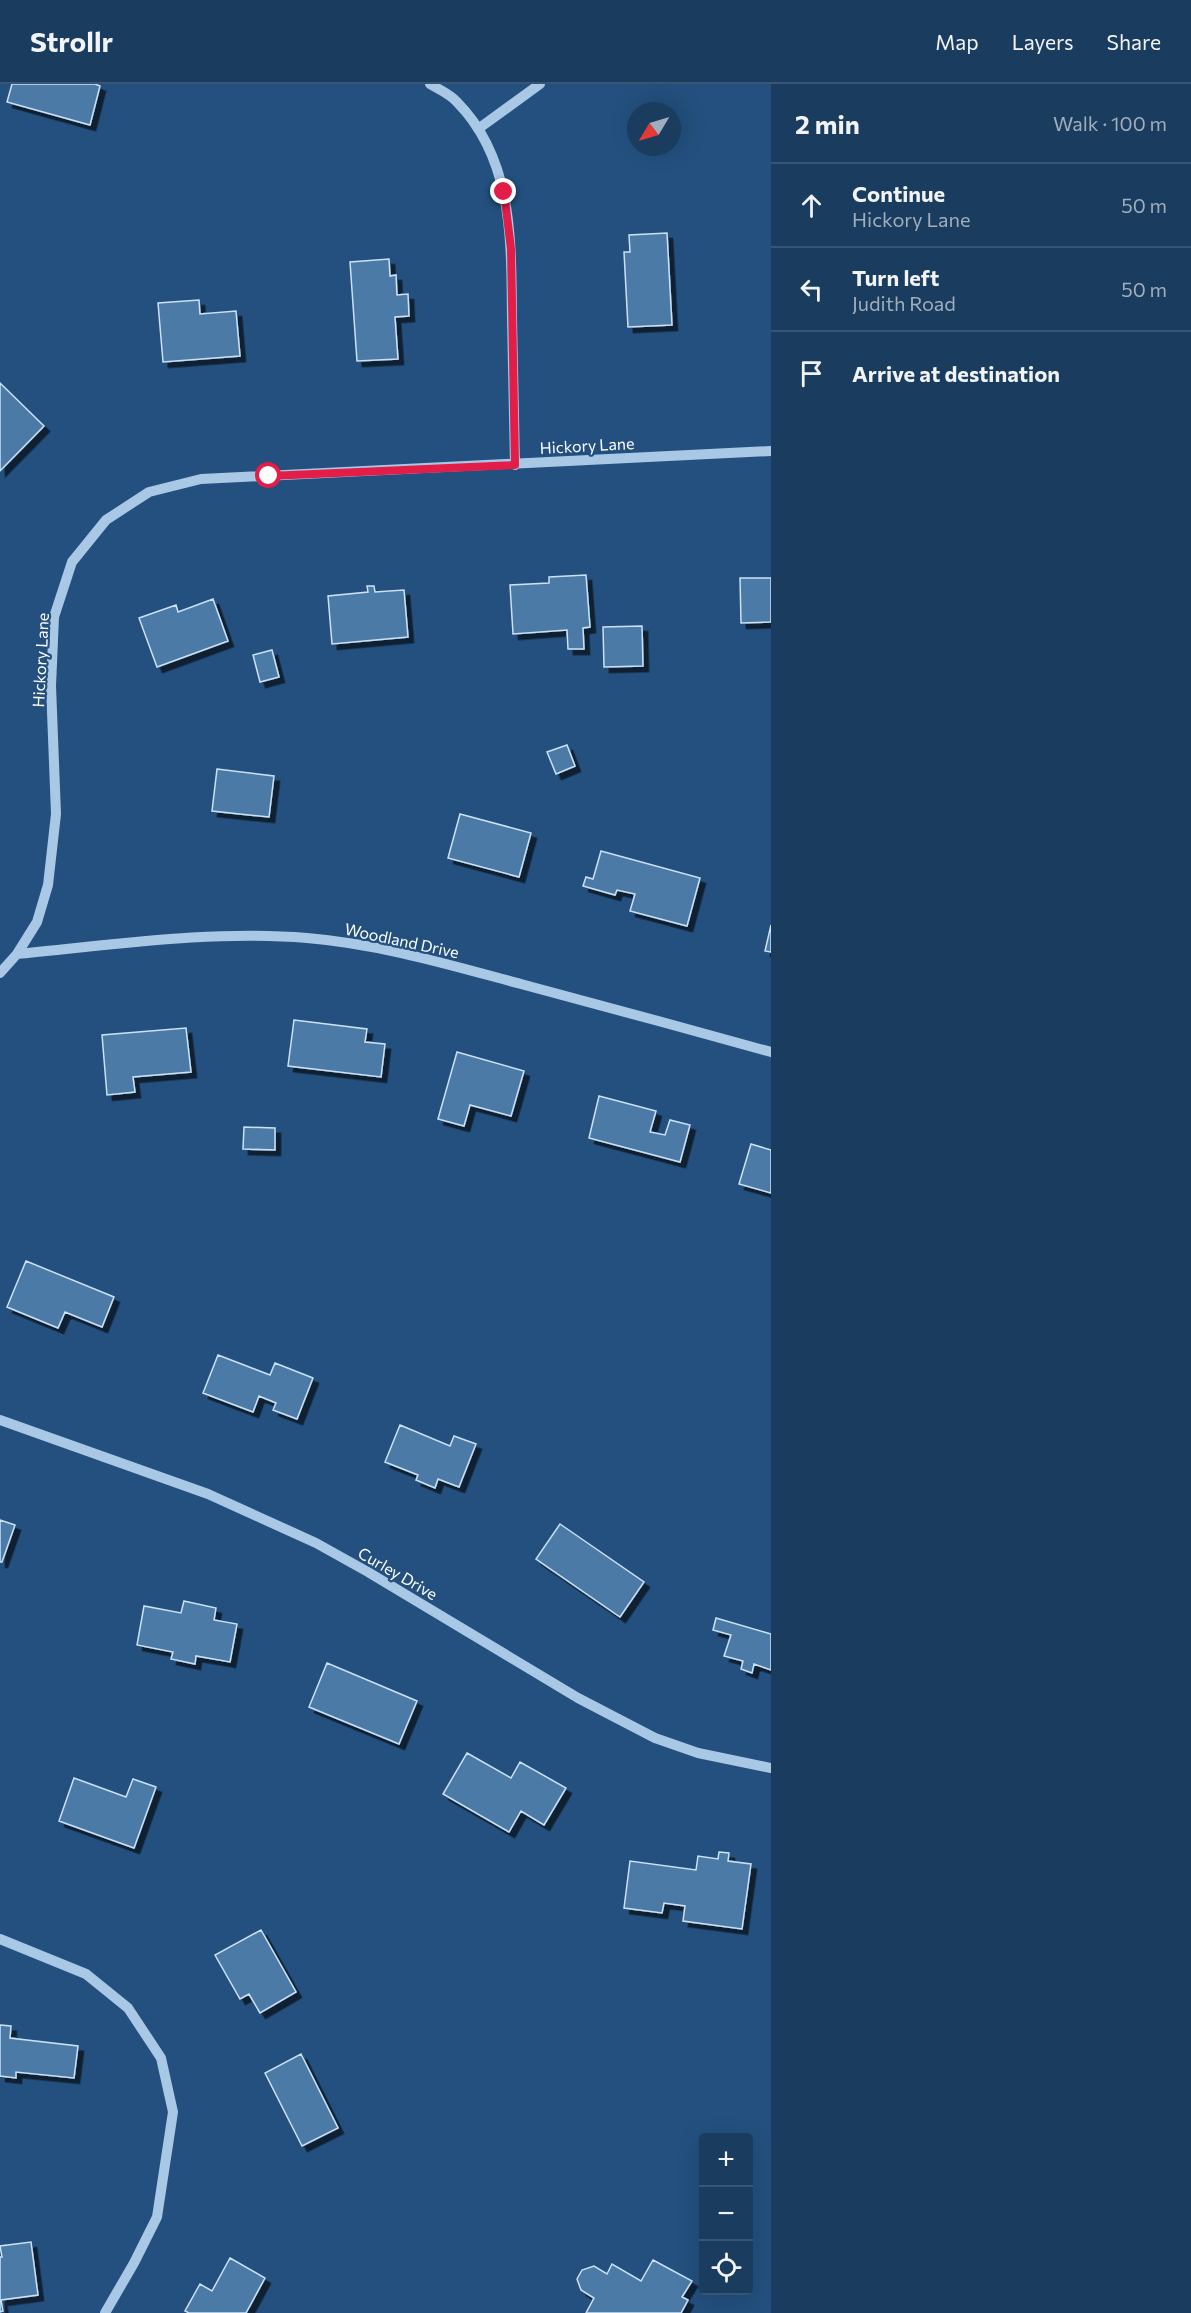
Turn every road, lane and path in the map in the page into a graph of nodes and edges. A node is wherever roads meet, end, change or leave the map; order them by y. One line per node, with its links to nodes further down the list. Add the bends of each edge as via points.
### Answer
1 (430, 84): 3 (street, via 456,100)
2 (540, 84): 3 (street)
3 (478, 129): 5 (street, via 494,159 509,222)
4 (771, 451): 5 (street, Hickory Lane)
5 (515, 465): 6 (street, Hickory Lane, via 201,479 149,492 106,520 72,562 54,617 51,686 56,814 48,885 36,922)
6 (17, 954): 7 (street, Hickory Lane); 8 (street, Woodland Drive, via 244,936 365,945)
7 (0, 973)
8 (771, 1052)
9 (0, 1420): 10 (street, Curley Drive, via 208,1494 316,1543 578,1698 656,1738 698,1753)
10 (771, 1768)
11 (0, 1940): 12 (street, via 86,1974 128,2008 160,2058 173,2112 157,2217)
12 (105, 2313)

